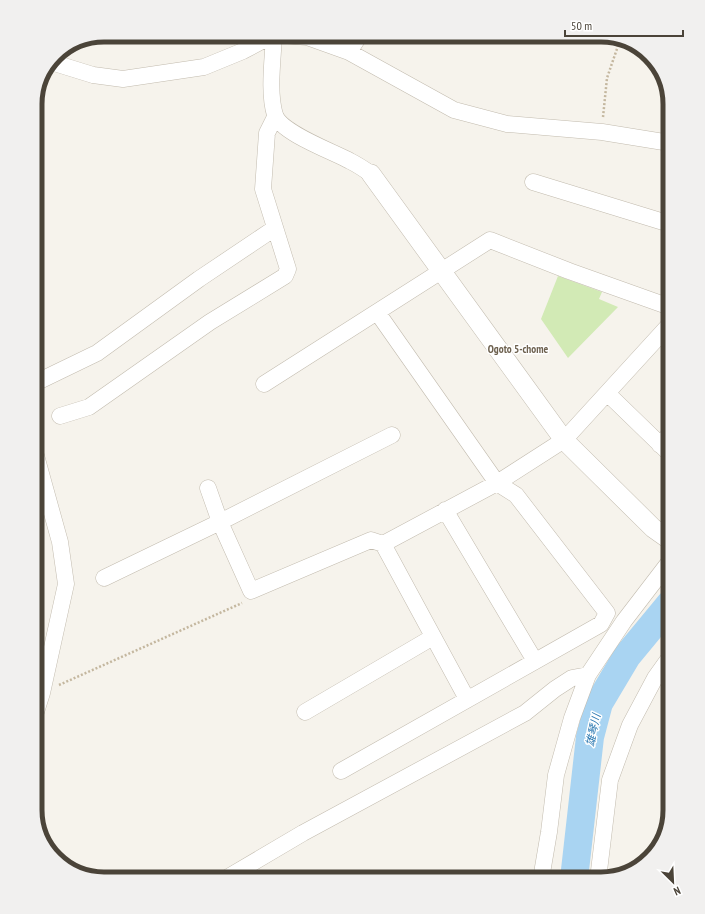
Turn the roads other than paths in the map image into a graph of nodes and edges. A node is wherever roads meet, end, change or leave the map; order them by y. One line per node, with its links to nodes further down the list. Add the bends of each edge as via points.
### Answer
1 (260, 42): 6 (street, via 204,67 122,79 92,75)
2 (273, 42): 7 (street, via 272,100)
3 (321, 42): 5 (street)
4 (355, 42): 5 (street)
5 (349, 52): 8 (street, via 454,110 507,124 602,132)
6 (57, 64)
7 (275, 117): 9 (street, via 288,130); 12 (street, via 267,133 263,189)
8 (663, 142)
9 (371, 174): 13 (street)
10 (533, 182): 11 (street)
11 (663, 222)
12 (275, 228): 17 (street, via 97,353); 20 (street, via 288,269 285,276 210,322 90,406)
13 (441, 270): 14 (street, via 490,240); 15 (street); 22 (street)
14 (663, 305)
15 (377, 312): 18 (street); 25 (street)
16 (663, 332): 19 (street)
17 (42, 380)
18 (264, 384)
19 (608, 393): 22 (street); 23 (street)
20 (60, 416)
21 (392, 434): 28 (street)
22 (564, 440): 25 (street); 29 (street, via 652,528)
23 (663, 441)
24 (42, 477): 37 (street, via 60,542 66,584)
25 (497, 483): 27 (street); 34 (street, via 516,495 607,613 602,624)
26 (208, 488): 28 (street)
27 (445, 510): 30 (street); 34 (street)
28 (220, 522): 30 (street, via 251,591 371,540); 32 (street)
29 (663, 535)
30 (383, 544): 33 (street)
31 (663, 570): 36 (street, via 624,621)
32 (104, 578)
33 (433, 637): 38 (street); 39 (street)
34 (535, 661): 38 (street)
35 (663, 667): 43 (street, via 630,725 610,780)
36 (588, 675): 41 (street, via 572,678 525,713 303,832); 42 (street, via 556,774)
37 (42, 693)
38 (467, 699): 40 (street)
39 (305, 712)
40 (341, 771)
41 (237, 872)
42 (542, 872)
43 (599, 872)

